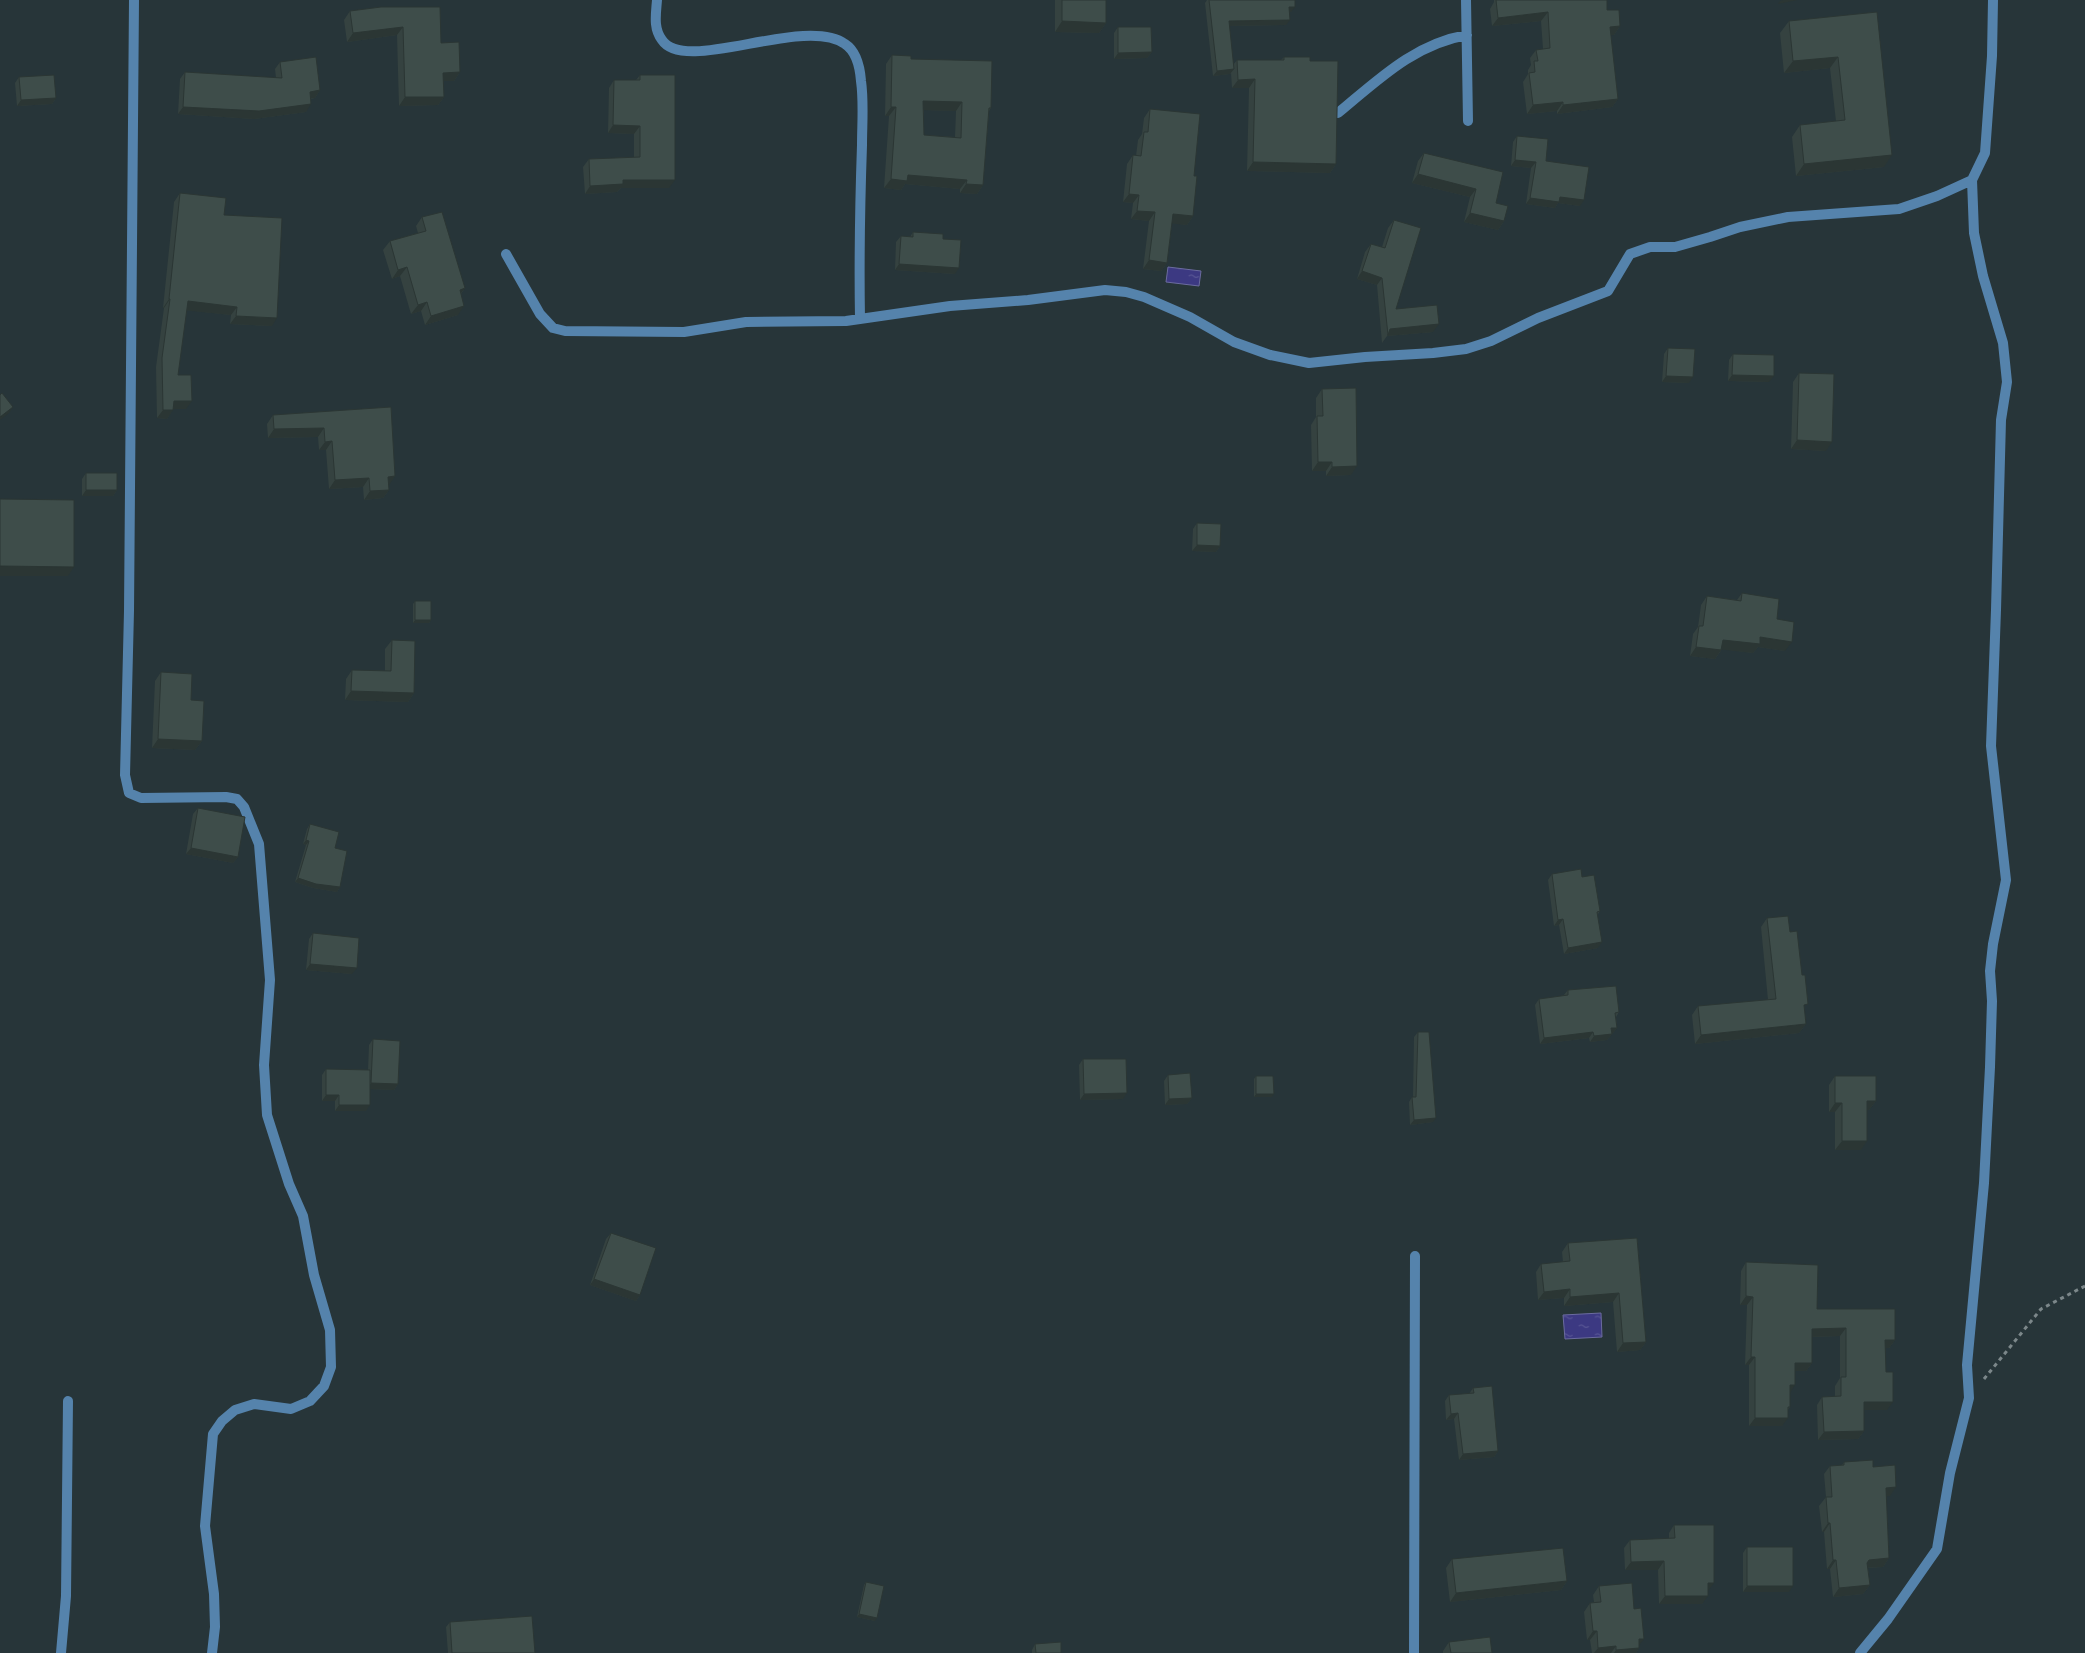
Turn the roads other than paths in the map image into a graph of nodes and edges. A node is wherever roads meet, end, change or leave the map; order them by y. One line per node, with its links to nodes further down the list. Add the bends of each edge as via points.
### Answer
1 (134, 0): 14 (street, via 125,775 129,793 141,798 237,799 259,844 270,980 264,1065 267,1114 289,1184 303,1216 314,1275 330,1330 331,1367 324,1386 310,1401 291,1409 254,1404 234,1410 214,1434 205,1526 214,1594)
2 (657, 0): 10 (street, via 655,25 662,42 677,50 716,50 755,41 808,36 831,38 853,53 862,82)
3 (1466, 0): 5 (street)
4 (1993, 0): 8 (street, via 1985,153)
5 (1466, 35): 6 (street, via 1448,38 1420,50); 7 (street)
6 (1338, 114)
7 (1468, 121)
8 (1972, 180): 10 (street, via 1899,209 1788,217 1740,227 1675,247 1650,247 1630,254 1608,291 1538,318 1491,341 1433,354 1365,356 1308,363 1270,355 1234,342 1190,317 1144,297 1105,290); 16 (street, via 1974,233 2003,343 2007,382 2001,420 1991,746 2006,880 1990,971 1992,1001 1984,1183 1967,1365 1970,1398 1950,1473 1938,1549)
9 (506, 254): 10 (street, via 540,314 553,328 565,331 684,332 746,322 846,321)
10 (860, 318)
11 (1415, 1256): 15 (street)
12 (68, 1401): 13 (street, via 66,1596)
13 (62, 1653)
14 (212, 1653)
15 (1414, 1653)
16 (1860, 1653)

